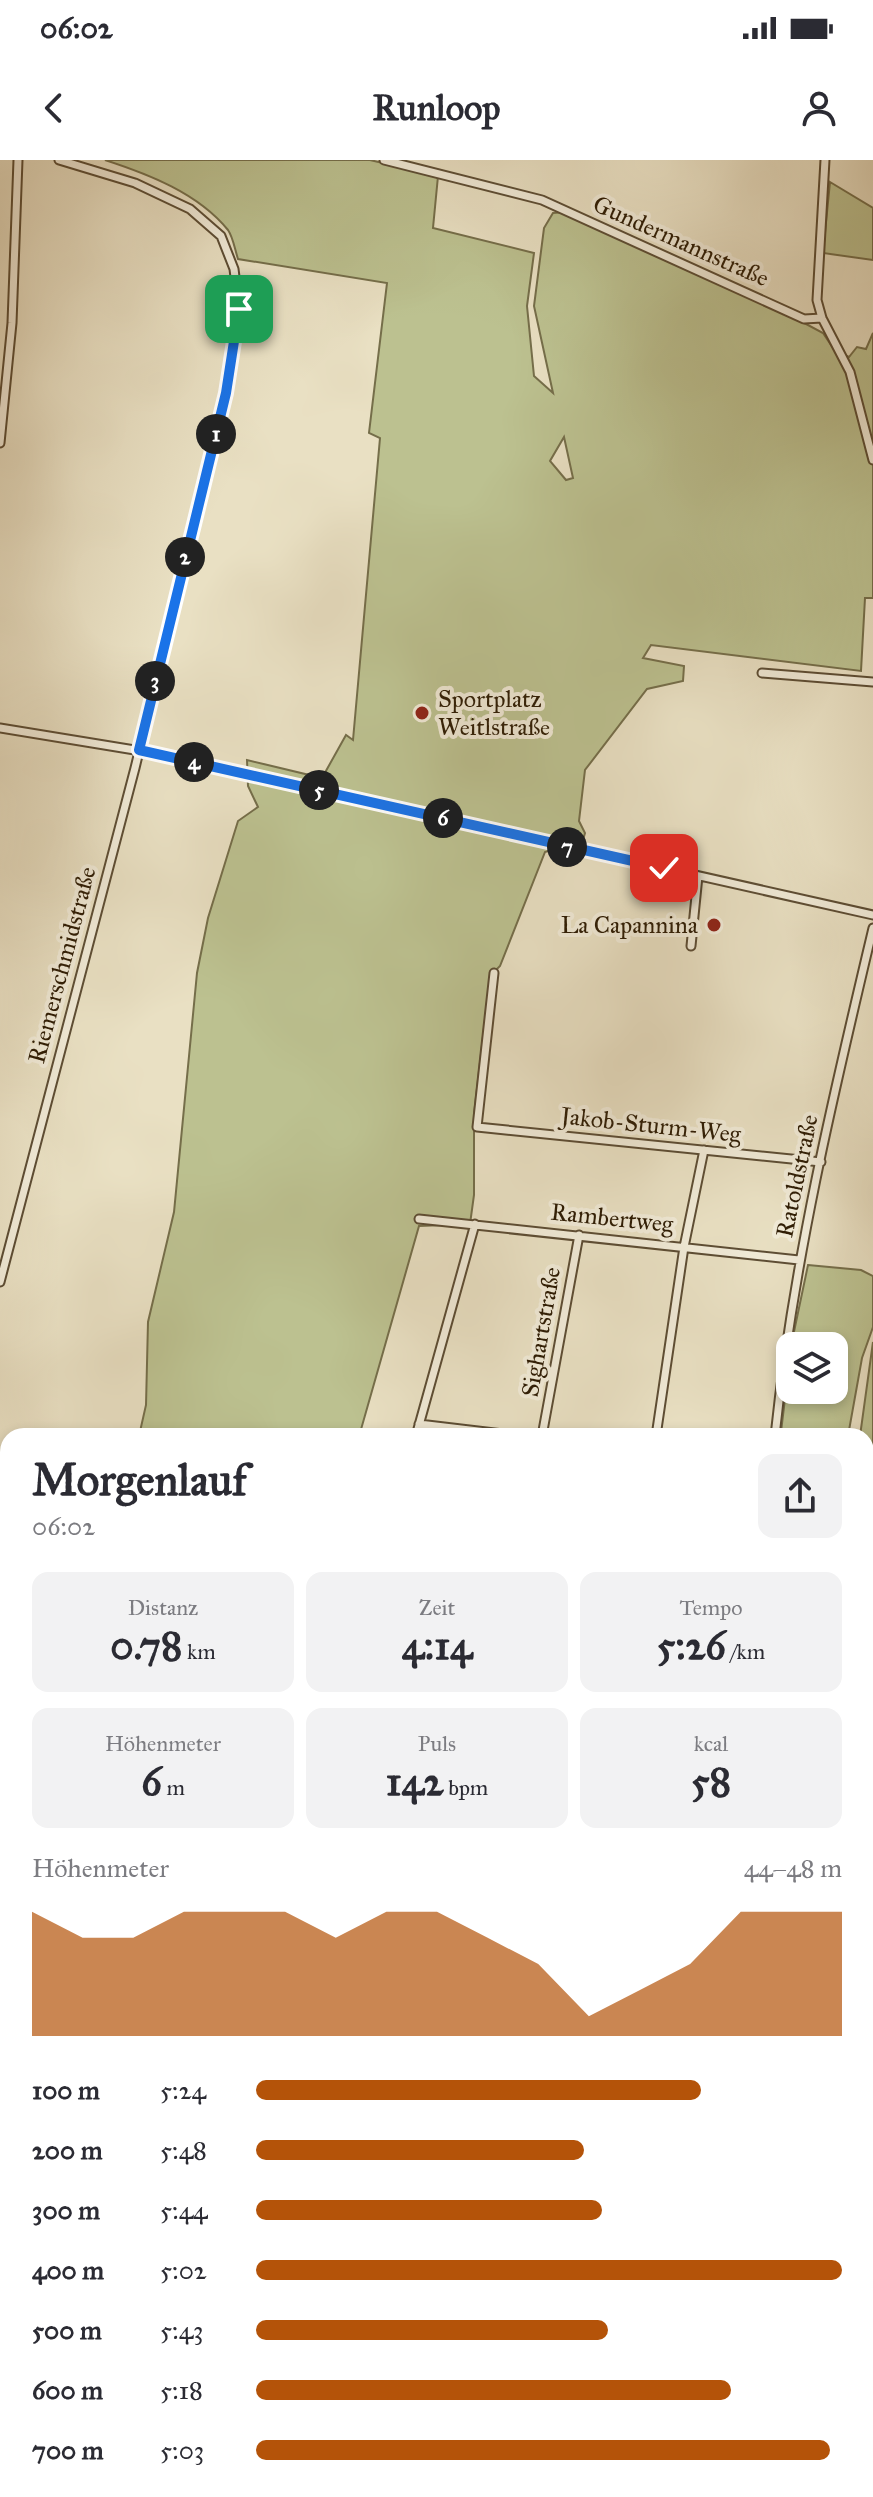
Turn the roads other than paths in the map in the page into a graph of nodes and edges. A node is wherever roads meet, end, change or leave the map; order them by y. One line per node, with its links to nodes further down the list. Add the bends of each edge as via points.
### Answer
1 (18, 160): 6 (street, via 12,323)
2 (59, 160): 11 (street, Riemerschmidstraße, via 135,183 190,209 221,236 234,269 236,342)
3 (384, 160): 5 (street, Gundermannstraße, via 542,200 804,319)
4 (825, 160): 5 (street, via 816,274)
5 (822, 318): 7 (street, via 850,372)
6 (0, 443)
7 (873, 460)
8 (762, 673): 9 (street)
9 (873, 682)
10 (0, 728): 11 (street)
11 (139, 750): 12 (street); 24 (street, Riemerschmidstraße)
12 (698, 876): 13 (street); 15 (street)
13 (873, 915)
14 (873, 928): 18 (street, Ratoldstraße)
15 (691, 946)
16 (494, 973): 17 (street, Jakob-Sturm-Weg, via 477,1127)
17 (704, 1150): 18 (street, Jakob-Sturm-Weg); 22 (street)
18 (821, 1162): 23 (street, Ratoldstraße)
19 (419, 1219): 20 (street, Rambertweg)
20 (475, 1224): 21 (street, Rambertweg); 25 (street)
21 (579, 1235): 22 (street, Rambertweg); 28 (street, Sighartstraße)
22 (684, 1247): 23 (street, Rambertweg); 29 (street)
23 (799, 1260): 30 (street, Ratoldstraße)
24 (0, 1282)
25 (419, 1424): 26 (street); 27 (street)
26 (418, 1428)
27 (453, 1428)
28 (543, 1428)
29 (657, 1428)
30 (776, 1428)
31 (0, 1695): 32 (street)
32 (0, 1707)

